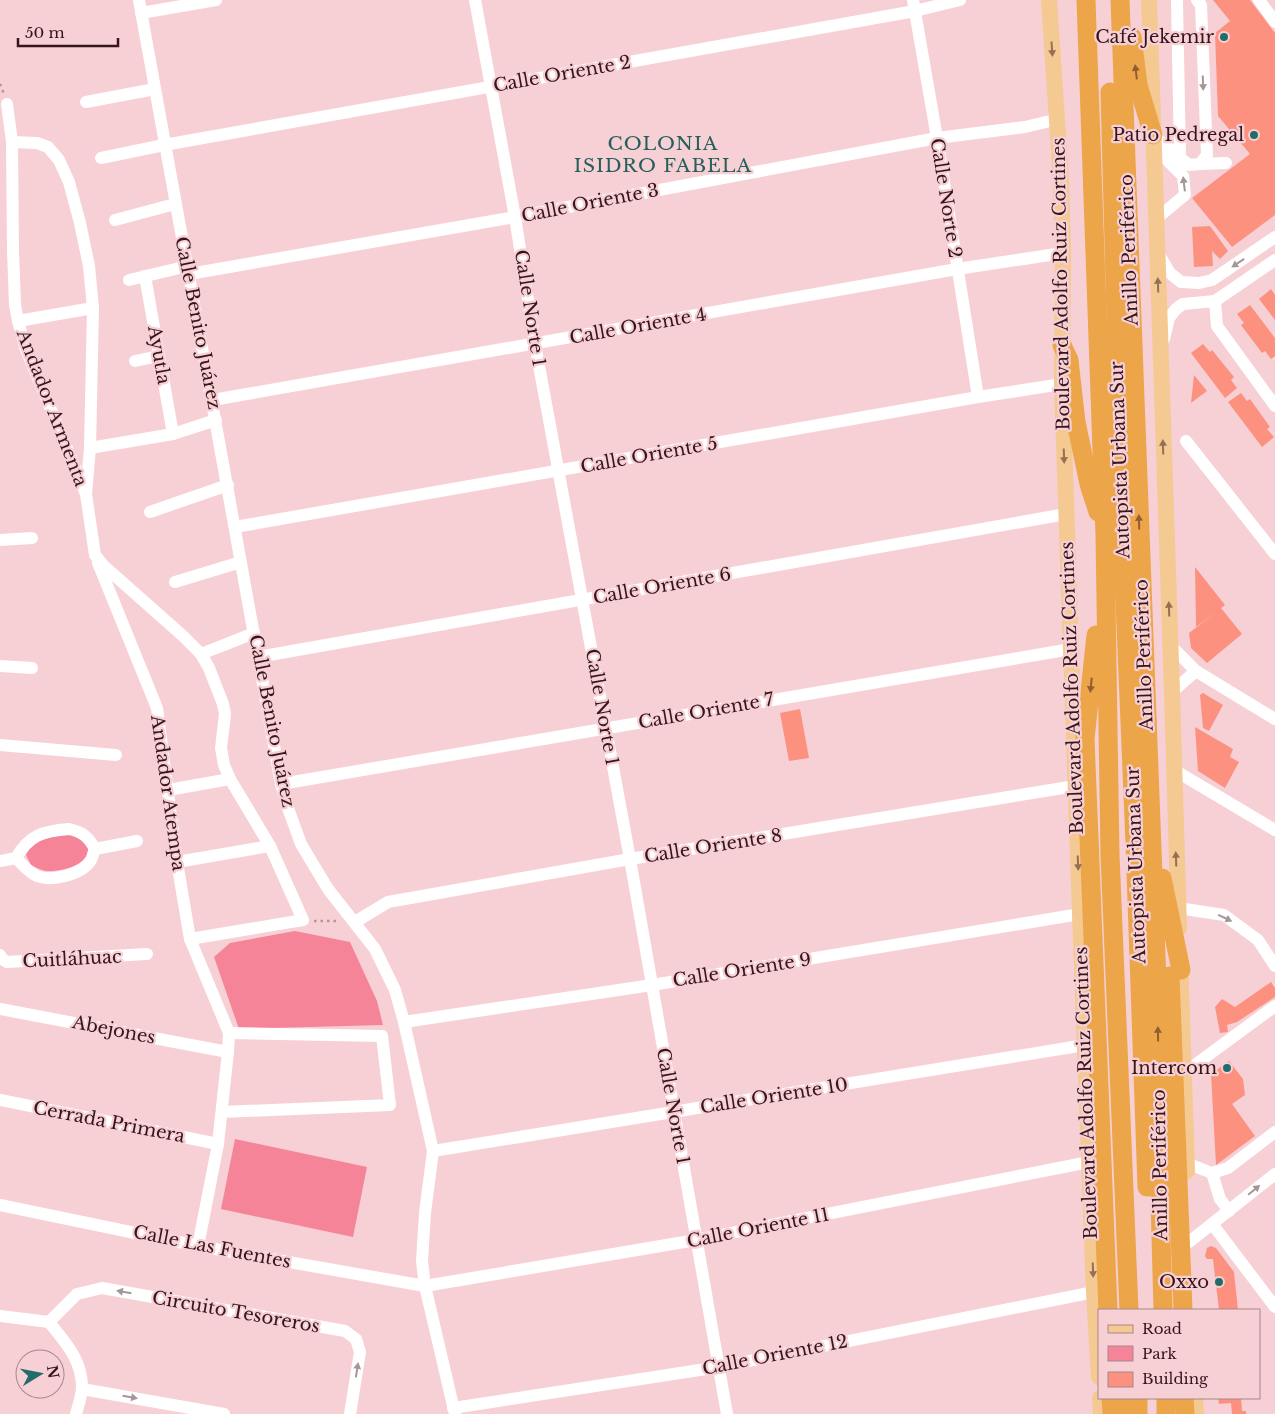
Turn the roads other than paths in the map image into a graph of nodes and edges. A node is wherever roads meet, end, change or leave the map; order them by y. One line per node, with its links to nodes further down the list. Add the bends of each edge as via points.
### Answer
1 (216, 0): 15 (street)
2 (475, 0): 20 (street, Calle Norte 1)
3 (960, 0): 16 (street, Calle Oriente 2)
4 (1049, 0): 41 (main road, Boulevard Adolfo Ruiz Cortines, one-way to 41)
5 (1080, 0): 25 (highway)
6 (1086, 0): 70 (highway, Anillo Periférico)
7 (1096, 0): 25 (highway, Autopista Urbana Sur)
8 (1107, 0): 32 (highway, Autopista Urbana Sur)
9 (1120, 0): 96 (highway, Anillo Periférico, one-way to 9)
10 (1127, 0): 27 (highway, one-way to 10, via 1138,85); 32 (highway)
11 (1177, 0): 30 (street)
12 (1197, 0): 18 (street, via 1201,5)
13 (1259, 0): 17 (street)
14 (1152, 4): 27 (main road)
15 (140, 6): 21 (street, Calle Benito Juárez)
16 (914, 6): 20 (street, Calle Oriente 2); 26 (street, Calle Norte 2)
17 (1275, 22)
18 (1202, 35): 19 (street, via 1210,42); 34 (street, one-way to 34, via 1207,155)
19 (1210, 64)
20 (491, 86): 29 (street, Calle Oriente 2); 36 (street, Calle Norte 1)
21 (155, 89): 22 (street); 29 (street, Calle Benito Juárez)
22 (86, 102)
23 (7, 104): 28 (street, Andador Armenta)
24 (1050, 121): 26 (street, Calle Oriente 3)
25 (1100, 122): 66 (highway, Autopista Urbana Sur)
26 (937, 138): 36 (street, Calle Oriente 3); 43 (street, Calle Norte 2)
27 (1153, 141): 30 (street); 37 (main road); 37 (street, one-way to 27, via 1185,195 1183,176)
28 (12, 142): 48 (street, via 37,142 48,147 60,160 80,223); 49 (street, Andador Armenta, via 13,259)
29 (164, 144): 31 (street, Calle Oriente 2); 35 (street, Calle Benito Juárez)
30 (1180, 157): 34 (street, via 1189,165)
31 (101, 158)
32 (1112, 159): 66 (highway, Autopista Urbana Sur)
33 (1226, 163): 34 (street)
34 (1200, 164)
35 (175, 204): 38 (street); 44 (street, Calle Benito Juárez)
36 (515, 217): 44 (street, Calle Oriente 3); 50 (street, Calle Norte 1)
37 (1156, 219): 40 (main road)
38 (115, 220)
39 (1275, 238): 40 (street, one-way to 40, via 1212,280 1199,283 1180,282 1170,274)
40 (1157, 251): 53 (main road, one-way to 40)
41 (1063, 253): 43 (street, Calle Oriente 4); 51 (main road, Boulevard Adolfo Ruiz Cortines)
42 (1275, 260): 47 (street)
43 (957, 269): 50 (street, Calle Oriente 4); 56 (street, Calle Norte 2)
44 (188, 270): 45 (street, Calle Oriente 3); 57 (street, Calle Benito Juárez)
45 (145, 276): 46 (street, Calle Oriente 3); 52 (street, Ayutla)
46 (129, 280)
47 (1215, 301): 53 (street, via 1183,304 1176,309 1169,318); 58 (street, via 1217,326)
48 (93, 308): 49 (street); 62 (street)
49 (18, 321): 65 (street, Andador Armenta, via 25,347)
50 (535, 344): 57 (street, Calle Oriente 4); 63 (street, Calle Norte 1)
51 (1062, 346): 55 (main road, Boulevard Adolfo Ruiz Cortines); 70 (highway, via 1069,360 1076,422 1089,484)
52 (159, 356): 54 (street); 60 (street, Ayutla)
53 (1160, 356): 79 (main road, one-way to 53)
54 (135, 360)
55 (1062, 384): 56 (street, Calle Oriente 5); 68 (main road, Boulevard Adolfo Ruiz Cortines, one-way to 68)
56 (978, 397): 63 (street, Calle Oriente 5)
57 (213, 400): 59 (street, Calle Benito Juárez)
58 (1275, 406)
59 (216, 420): 60 (street); 64 (street, Calle Benito Juárez)
60 (173, 434): 62 (street)
61 (1186, 441): 73 (street)
62 (90, 448): 65 (street)
63 (559, 471): 69 (street, Calle Oriente 5); 77 (street, Calle Norte 1)
64 (228, 485): 67 (street); 69 (street, Calle Benito Juárez)
65 (86, 494): 74 (street, Andador Atempa)
66 (1116, 501): 140 (highway, one-way to 140, via 1085,739); 142 (highway, Autopista Urbana Sur); 143 (highway, Autopista Urbana Sur, via 1135,833); 145 (highway, via 1159,759)
67 (150, 512)
68 (1066, 514): 77 (street, Calle Oriente 6); 80 (main road, Boulevard Adolfo Ruiz Cortines)
69 (235, 527): 75 (street, Calle Benito Juárez)
70 (1105, 535): 141 (highway, Anillo Periférico, via 1110,855)
71 (32, 538): 72 (street)
72 (0, 540)
73 (1275, 554)
74 (95, 555): 81 (street); 95 (street, Andador Atempa, via 157,708)
75 (241, 562): 76 (street); 78 (street, Calle Benito Juárez)
76 (174, 582)
77 (582, 600): 82 (street, Calle Oriente 6); 88 (street, Calle Norte 1)
78 (254, 633): 81 (street); 82 (street, Calle Benito Juárez)
79 (1170, 645): 85 (street); 86 (main road)
80 (1071, 649): 88 (street, Calle Oriente 7); 94 (main road, Boulevard Adolfo Ruiz Cortines)
81 (202, 654): 92 (street, via 223,704 225,714 220,748)
82 (258, 657): 93 (street, Calle Benito Juárez)
83 (0, 666): 84 (street)
84 (32, 668)
85 (1196, 671): 86 (street); 87 (street)
86 (1172, 692): 91 (main road)
87 (1275, 719)
88 (606, 728): 93 (street, Calle Oriente 7); 102 (street, Calle Norte 1)
89 (0, 745): 90 (street)
90 (116, 756)
91 (1174, 770): 97 (street); 105 (main road, one-way to 91)
92 (230, 779): 95 (street); 99 (street)
93 (281, 784): 107 (street, Calle Benito Juárez, via 301,844 328,889)
94 (1075, 786): 102 (street, Calle Oriente 8); 106 (main road, Boulevard Adolfo Ruiz Cortines, one-way to 106)
95 (168, 790): 104 (street, Andador Atempa)
96 (1151, 817): 112 (highway); 144 (highway, Anillo Periférico, one-way to 96)
97 (1275, 830)
98 (136, 841): 100 (street)
99 (270, 846): 104 (street); 108 (street, via 303,920)
100 (95, 848): 101 (street, via 80,831 57,830 31,838); 101 (street, via 91,860 82,869 50,878 39,877)
101 (16, 858): 103 (street)
102 (630, 859): 107 (street, Calle Oriente 8, via 388,902); 113 (street, Calle Norte 1)
103 (0, 861)
104 (177, 862): 108 (street, Andador Atempa)
105 (1178, 908): 111 (street, one-way to 111, via 1224,915 1258,940); 112 (main road)
106 (1080, 914): 113 (street, Calle Oriente 9); 118 (main road, Boulevard Adolfo Ruiz Cortines)
107 (355, 922): 116 (street, Calle Benito Juárez, via 375,949 391,981)
108 (190, 939): 117 (street, Andador Atempa)
109 (146, 954): 110 (street, Cuitláhuac, via 7,962)
110 (0, 955)
111 (1275, 966)
112 (1181, 970): 120 (main road)
113 (652, 985): 116 (street, Calle Oriente 9); 123 (street, Calle Norte 1)
114 (1275, 1006): 120 (street)
115 (0, 1009): 119 (street, Abejones)
116 (404, 1022): 126 (street, Calle Benito Juárez)
117 (229, 1033): 119 (street); 122 (street, via 382,1036 390,1105)
118 (1084, 1045): 123 (street, Calle Oriente 10); 127 (main road, Boulevard Adolfo Ruiz Cortines)
119 (228, 1052): 122 (street)
120 (1184, 1073): 128 (main road)
121 (0, 1100): 125 (street, Cerrada Primera)
122 (222, 1112): 125 (street)
123 (674, 1112): 126 (street, Calle Oriente 10); 134 (street, Calle Norte 1)
124 (1272, 1138): 129 (street, via 1228,1168)
125 (218, 1144): 136 (street)
126 (433, 1152): 137 (street, Calle Benito Juárez, via 422,1261)
127 (1090, 1162): 134 (street, Calle Oriente 11); 138 (main road, Boulevard Adolfo Ruiz Cortines, one-way to 138)
128 (1186, 1163): 129 (street); 135 (main road)
129 (1212, 1173): 132 (street, via 1220,1200)
130 (1275, 1174): 132 (street, one-way to 130)
131 (0, 1205): 136 (street, Calle Las Fuentes)
132 (1229, 1211): 133 (street)
133 (1213, 1225): 135 (street); 139 (street)
134 (696, 1240): 137 (street, Calle Oriente 11); 150 (street, Calle Norte 1)
135 (1189, 1242): 146 (main road)
136 (198, 1246): 137 (street, Calle Las Fuentes)
137 (425, 1286): 161 (street, Calle Benito Juárez)
138 (1094, 1292): 149 (main road, Boulevard Adolfo Ruiz Cortines); 150 (street, Calle Oriente 12)
139 (1275, 1307)
140 (1108, 1309)
141 (1129, 1309)
142 (1136, 1309)
143 (1151, 1309)
144 (1163, 1309)
145 (1183, 1309)
146 (1192, 1309)
147 (0, 1316): 148 (street)
148 (49, 1322): 151 (street, via 72,1351 80,1370); 164 (street, Circuito Tesoreros, one-way to 148, via 360,1352 356,1339 345,1331 102,1288 77,1294)
149 (1098, 1360)
150 (719, 1367): 161 (street, Calle Oriente 12); 165 (street, Calle Norte 1)
151 (82, 1388): 162 (street); 163 (street, one-way to 163)
152 (1100, 1399): 166 (main road)
153 (1111, 1399): 167 (highway)
154 (1126, 1399): 168 (highway)
155 (1132, 1399): 169 (highway)
156 (1138, 1399): 170 (highway)
157 (1154, 1399): 171 (highway)
158 (1166, 1399): 172 (highway)
159 (1184, 1399): 173 (highway)
160 (1195, 1399): 174 (main road)
161 (454, 1411)
162 (76, 1414)
163 (224, 1414)
164 (350, 1414)
165 (727, 1414)
166 (1101, 1414)
167 (1112, 1414)
168 (1125, 1414)
169 (1132, 1414)
170 (1138, 1414)
171 (1154, 1414)
172 (1166, 1414)
173 (1184, 1414)
174 (1196, 1414)

